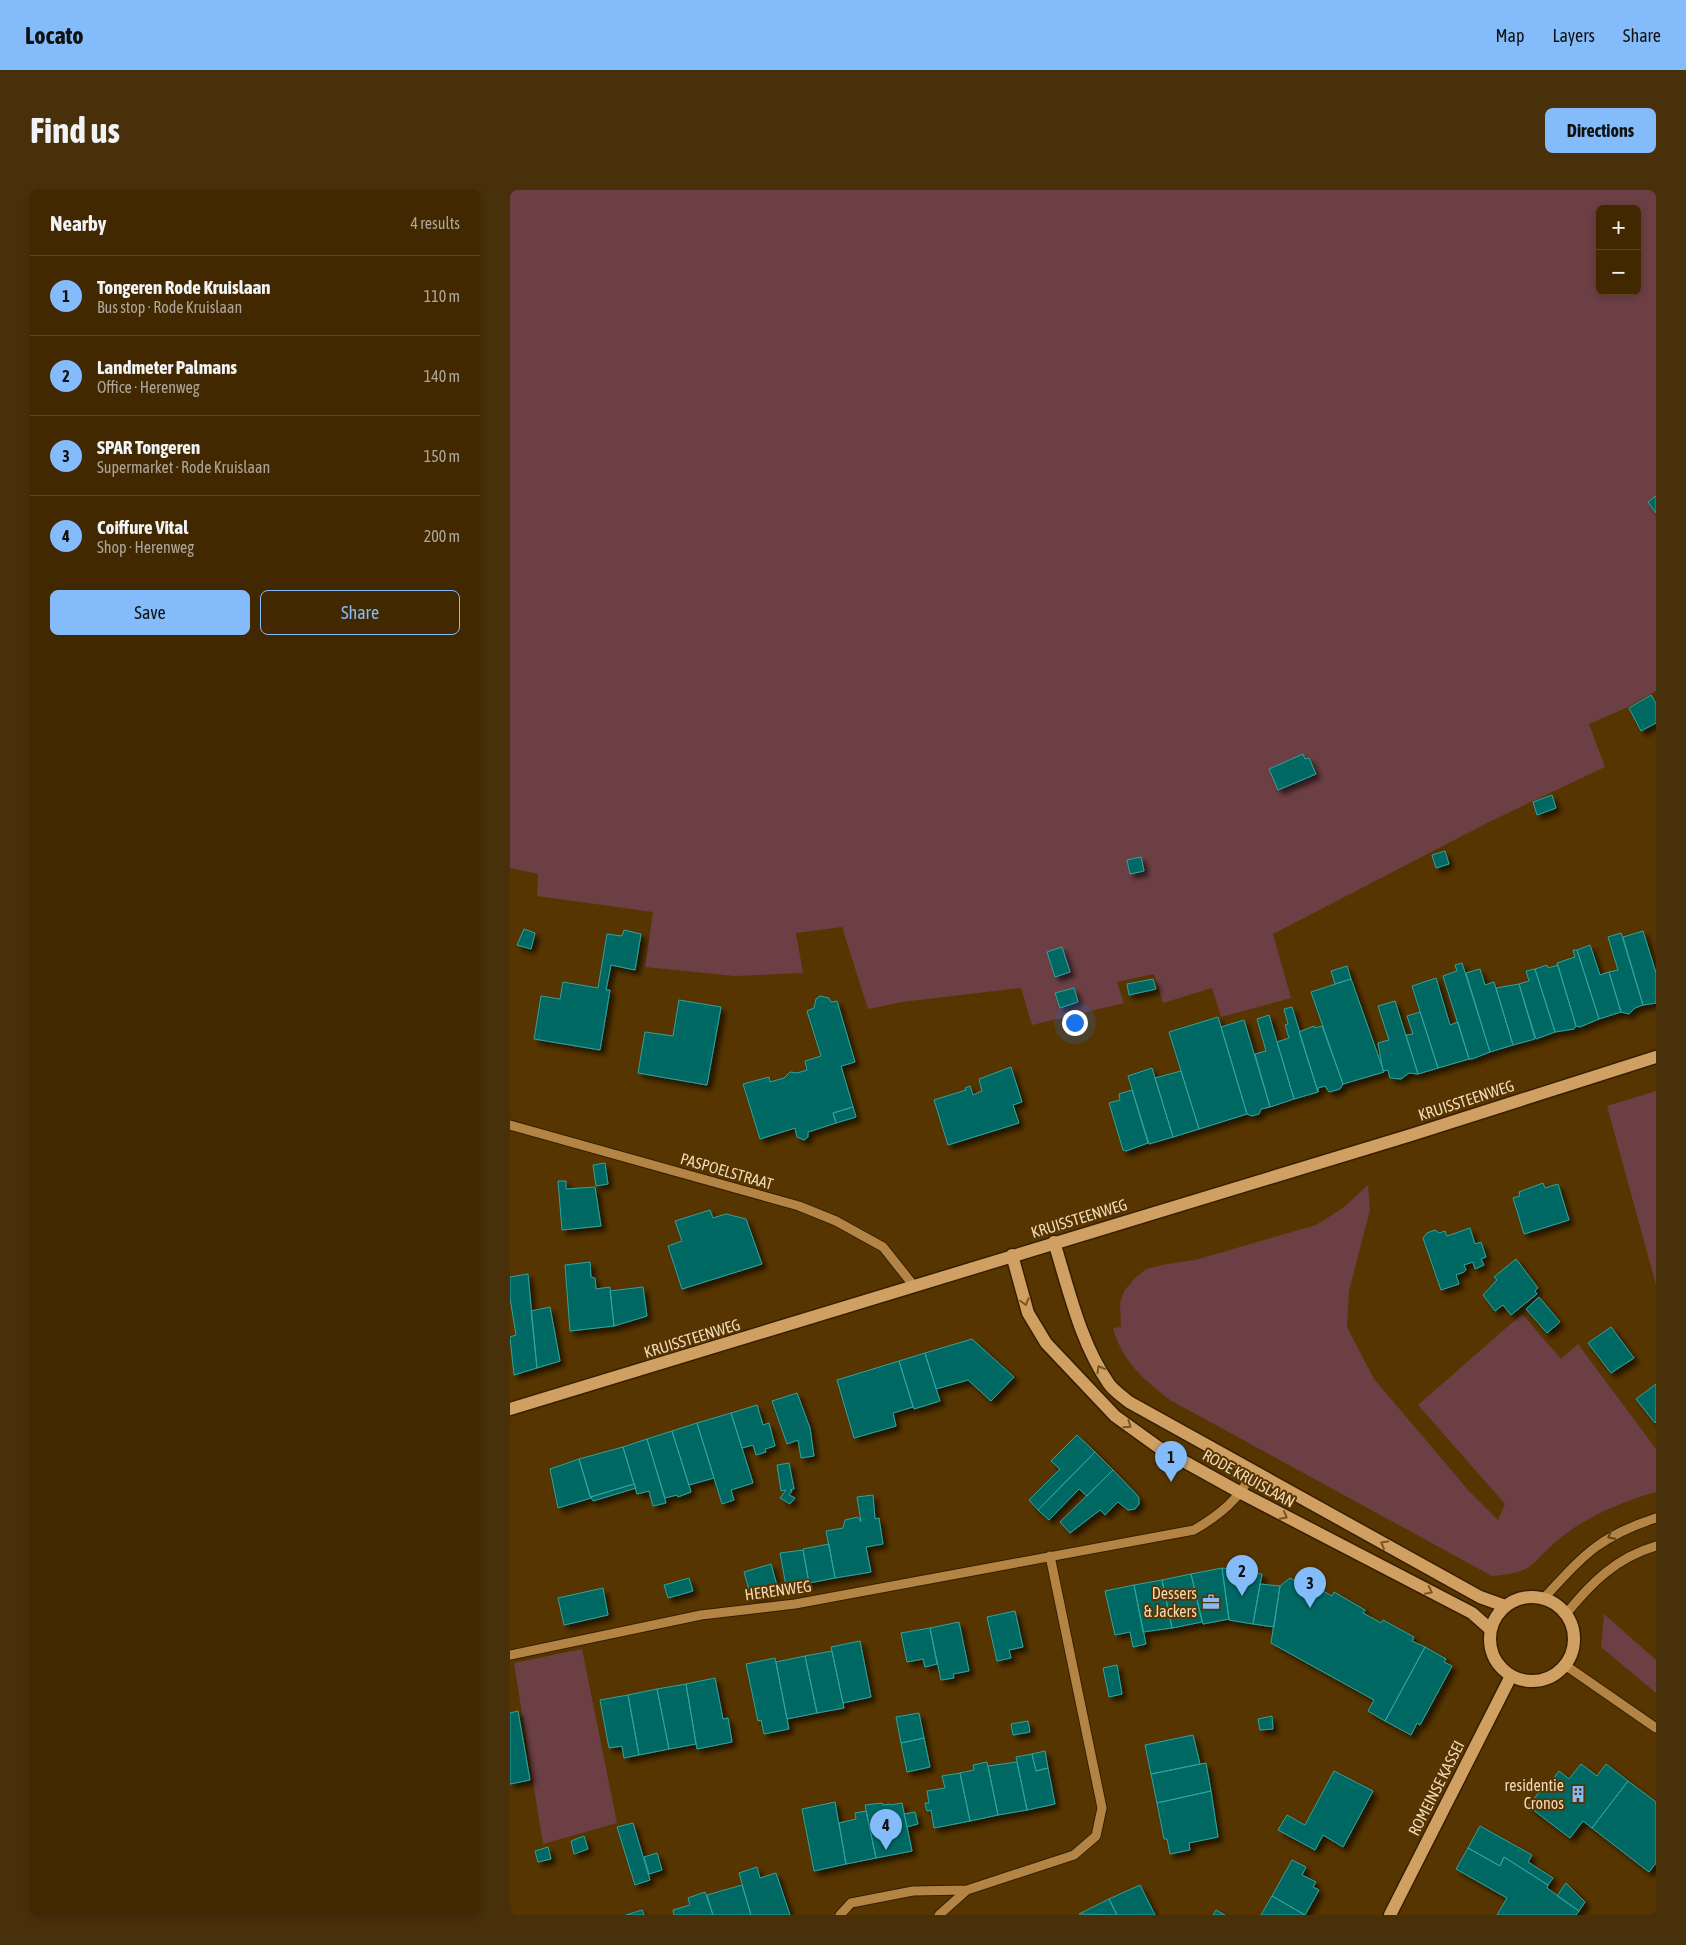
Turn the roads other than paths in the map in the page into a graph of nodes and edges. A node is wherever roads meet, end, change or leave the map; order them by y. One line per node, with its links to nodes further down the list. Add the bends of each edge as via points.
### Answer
1 (1656, 1056): 3 (main road, KRUISSTEENWEG, via 1411,1135)
2 (510, 1126): 5 (street, PASPOELSTRAAT, via 799,1206 883,1246)
3 (1054, 1242): 4 (main road, KRUISSTEENWEG); 7 (main road, RODE KRUISLAAN, one-way to 3, via 1158,1420 1129,1402 1110,1385 1080,1328)
4 (1012, 1255): 5 (main road, KRUISSTEENWEG); 8 (main road, RODE KRUISLAAN, one-way to 8, via 1028,1313 1046,1343 1104,1407 1158,1446)
5 (914, 1286): 6 (main road, KRUISSTEENWEG)
6 (510, 1409)
7 (1253, 1472): 8 (street, HERENWEG); 13 (main road, RODE KRUISLAAN, one-way to 7, via 1480,1598)
8 (1241, 1493): 11 (street, HERENWEG, via 1214,1518 1194,1530); 15 (main road, RODE KRUISLAAN, one-way to 15, via 1472,1613)
9 (1656, 1518): 12 (street, one-way to 12, via 1609,1536 1570,1569)
10 (1656, 1546): 14 (street, via 1622,1559 1604,1572)
11 (1050, 1556): 16 (street, HERENWEG, via 794,1604 701,1615); 20 (street, via 1102,1808 1096,1836 1074,1855)
12 (1544, 1598): 13 (main road, via 1530,1596); 14 (main road)
13 (1505, 1606): 15 (main road)
14 (1566, 1614): 17 (main road, via 1574,1640)
15 (1490, 1629): 18 (main road, via 1491,1649 1498,1665)
16 (510, 1655)
17 (1565, 1665): 18 (main road, via 1554,1675 1540,1680); 19 (street)
18 (1511, 1676): 23 (main road, ROMEINSE KASSEI)
19 (1656, 1728)
20 (967, 1890): 21 (street, via 913,1891 851,1903); 22 (street)
21 (840, 1915)
22 (939, 1915)
23 (1390, 1915)

